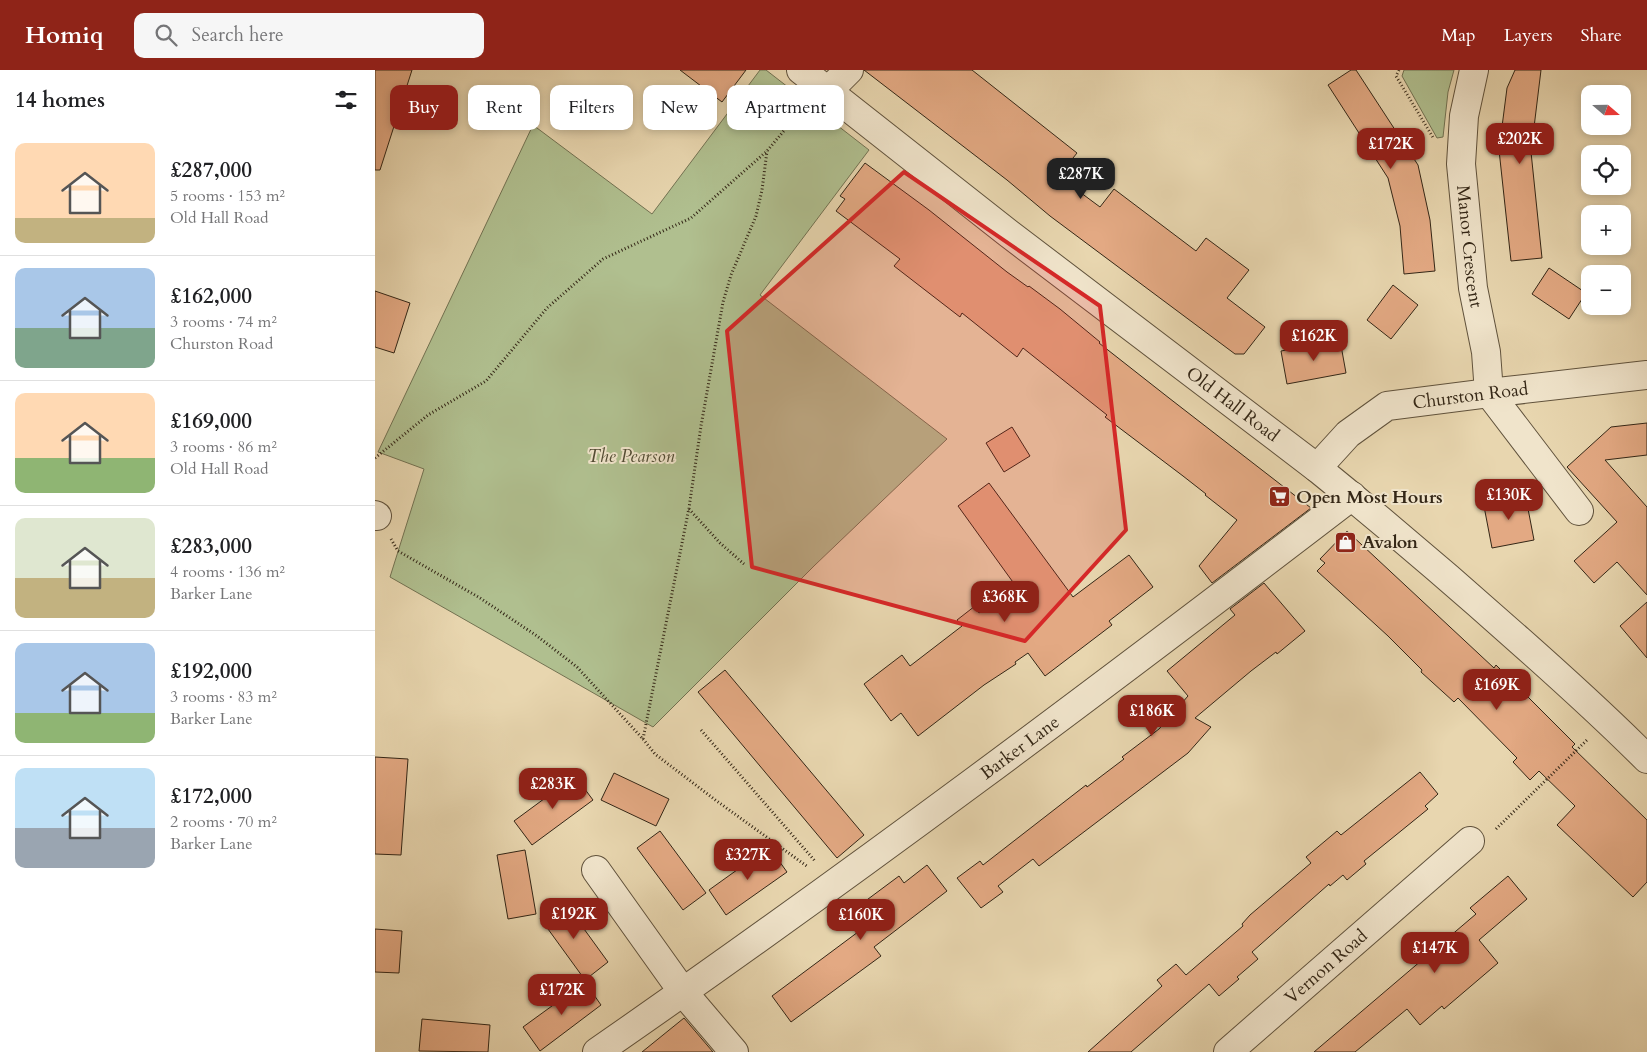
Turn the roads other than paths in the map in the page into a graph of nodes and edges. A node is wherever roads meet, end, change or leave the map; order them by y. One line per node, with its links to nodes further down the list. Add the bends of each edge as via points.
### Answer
1 (801, 70): 4 (street, Old Hall Road)
2 (849, 70): 5 (street)
3 (1474, 70): 8 (street, Manor Crescent, via 1464,116 1461,164 1473,288 1486,352)
4 (820, 85)
5 (834, 85)
6 (844, 104): 9 (street, Old Hall Road)
7 (1647, 375): 8 (street, Churston Road)
8 (1489, 393): 9 (street, Churston Road, via 1387,406 1348,434); 11 (street)
9 (1317, 468): 10 (street, Old Hall Road)
10 (1352, 496): 12 (street, Old Hall Road, via 1439,569); 15 (street, Barker Lane, via 1200,613 831,879)
11 (1579, 511)
12 (1647, 759)
13 (1470, 841): 16 (street, Vernon Road)
14 (596, 870): 15 (street)
15 (683, 992): 17 (street, Barker Lane); 18 (street)
16 (1230, 1051)
17 (597, 1052)
18 (734, 1052)

